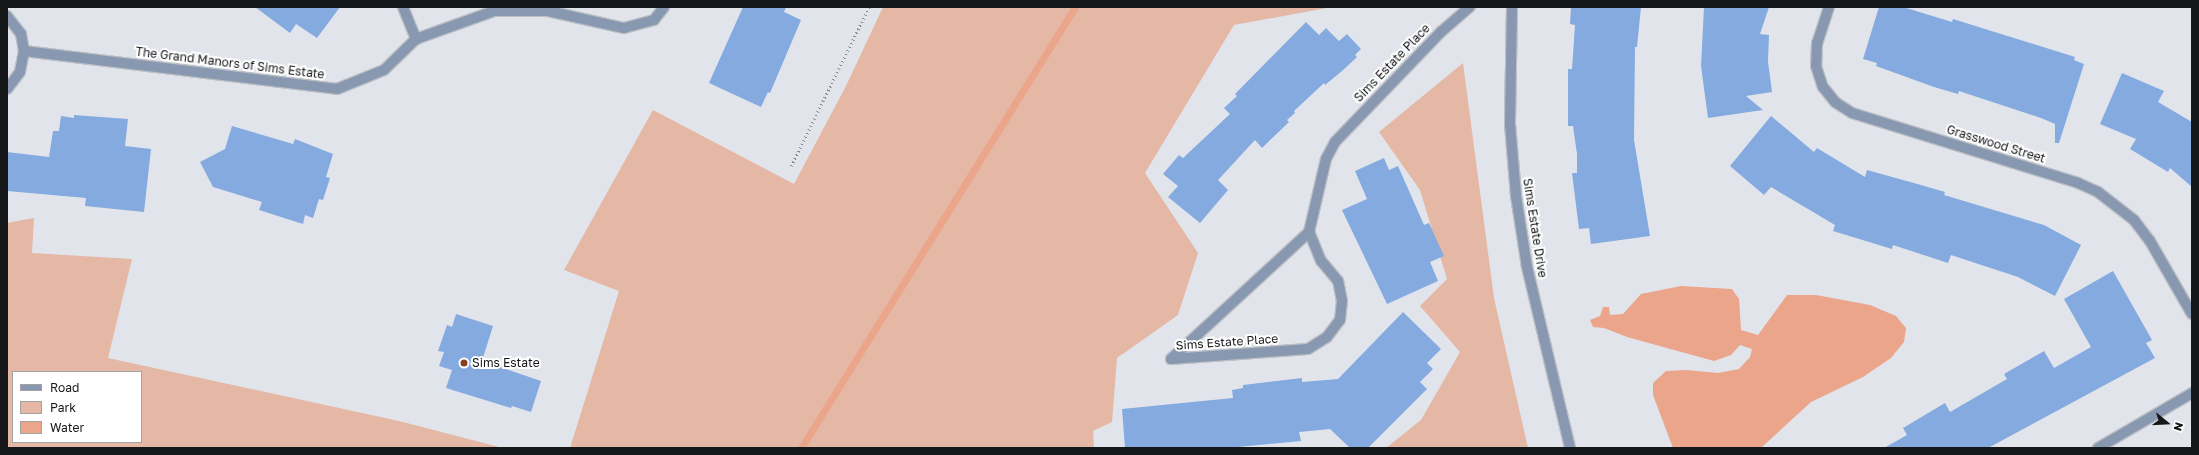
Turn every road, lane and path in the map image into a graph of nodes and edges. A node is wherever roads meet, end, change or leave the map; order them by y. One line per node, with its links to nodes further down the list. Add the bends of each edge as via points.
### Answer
1 (403, 7): 9 (street)
2 (664, 7): 7 (street, The Grand Manors of Sims Estate, via 654,20 624,28 548,11)
3 (869, 7): 12 (path)
4 (1470, 7): 13 (street, Sims Estate Place, via 1442,31 1335,142 1326,159)
5 (1512, 7): 16 (street, Sims Estate Drive, via 1510,124 1516,196 1527,267)
6 (1828, 7): 14 (street, Grasswood Street, via 1817,43 1816,66 1823,87 1835,102 1852,112 2078,183 2098,192 2134,220 2150,241)
7 (494, 9): 9 (street, The Grand Manors of Sims Estate)
8 (7, 16): 10 (street, via 21,34)
9 (416, 39): 10 (street, The Grand Manors of Sims Estate, via 384,70 337,89)
10 (24, 51): 11 (street, via 20,72)
11 (7, 89)
12 (791, 166)
13 (1309, 232): 13 (street, Sims Estate Place, via 1321,261 1338,281 1342,300 1340,320 1327,337 1308,349 1171,359)
14 (2192, 314)
15 (2192, 393): 17 (street)
16 (1570, 448)
17 (2098, 448)

